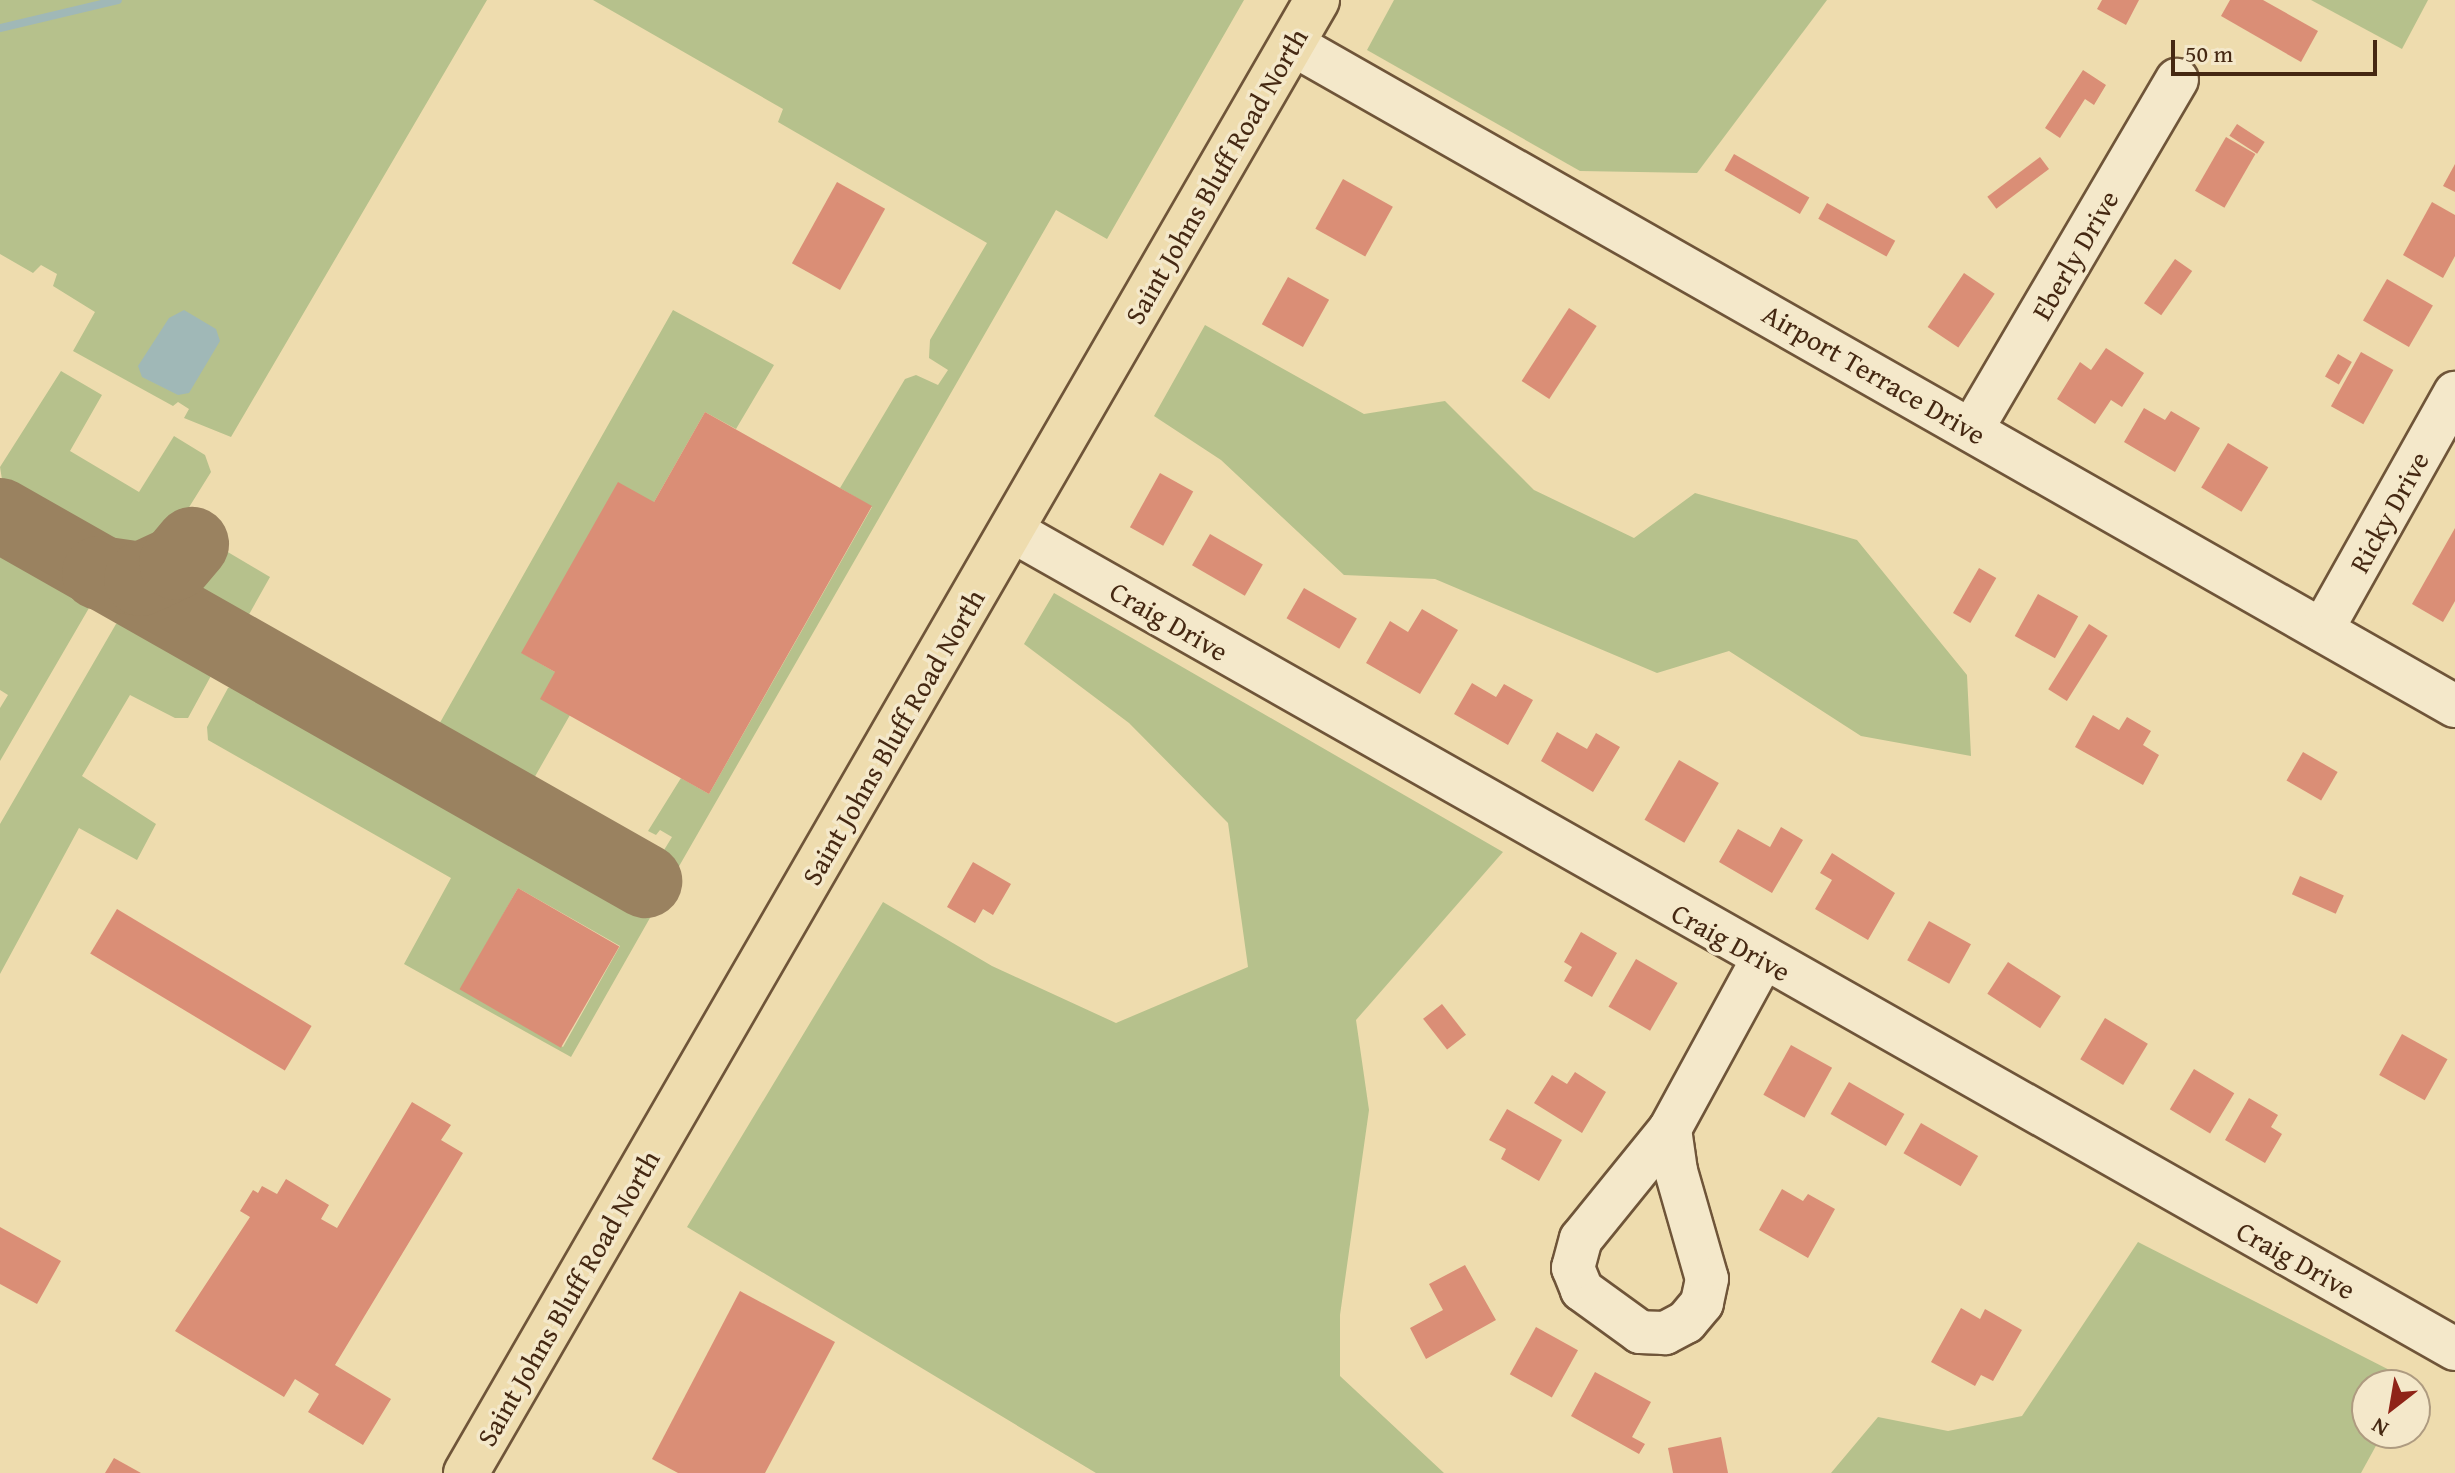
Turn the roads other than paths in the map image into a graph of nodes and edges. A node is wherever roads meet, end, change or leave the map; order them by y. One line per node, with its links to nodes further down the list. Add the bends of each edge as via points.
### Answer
1 (1317, 0): 2 (main road, Saint Johns Bluff Road North)
2 (1292, 44): 5 (street, Airport Terrace Drive); 6 (main road, Saint Johns Bluff Road North)
3 (2177, 80): 5 (street, Eberly Drive)
4 (2455, 393): 7 (street, Ricky Drive)
5 (1972, 429): 7 (street, Airport Terrace Drive)
6 (1011, 530): 9 (street, Craig Drive); 12 (main road, Saint Johns Bluff Road North)
7 (2322, 630): 8 (street, Airport Terrace Drive)
8 (2455, 706)
9 (1762, 960): 10 (street); 11 (street, Craig Drive)
10 (1670, 1129)
11 (2455, 1349)
12 (466, 1473)

